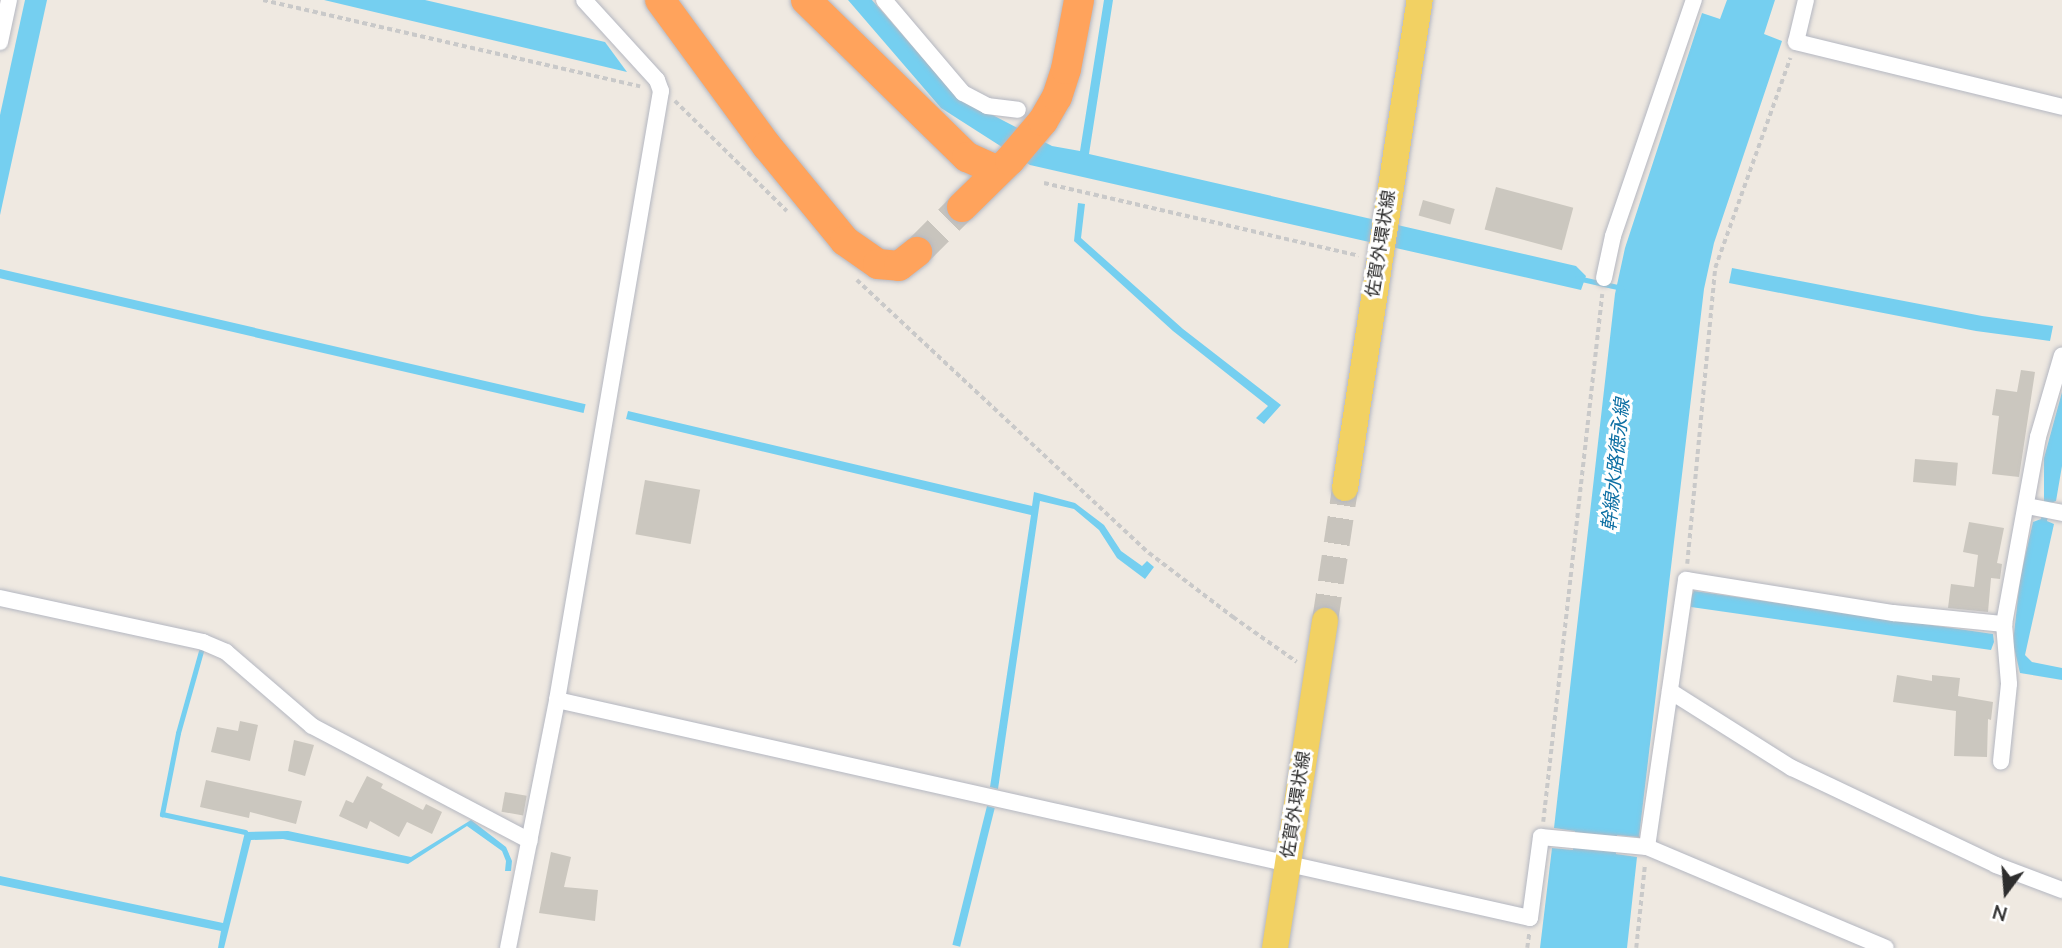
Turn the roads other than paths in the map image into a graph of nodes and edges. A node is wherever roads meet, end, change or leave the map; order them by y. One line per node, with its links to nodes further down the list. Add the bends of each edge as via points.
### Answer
1 (9, 0): 10 (street)
2 (584, 0): 24 (street, via 657,80 661,91)
3 (660, 0): 15 (highway, via 767,146 845,241 878,264 899,266)
4 (806, 0): 13 (highway, via 967,157)
5 (884, 0): 12 (street, via 963,93 987,106)
6 (1079, 0): 13 (highway, via 1057,97 1043,121)
7 (1420, 0): 18 (main road, 佐賀外環状線)
8 (1694, 0): 16 (street, via 1613,236)
9 (1806, 0): 11 (street, via 1796,42)
10 (0, 42)
11 (2062, 107)
12 (1018, 110)
13 (998, 172): 14 (highway)
14 (962, 207)
15 (917, 252)
16 (1603, 284)
17 (2062, 355): 19 (street, via 2038,438)
18 (1345, 488)
19 (2046, 510): 22 (street)
20 (0, 598): 26 (street, via 203,642 226,652 312,726)
21 (1325, 621): 28 (main road, 佐賀外環状線)
22 (2004, 624): 23 (street, via 1893,613 1686,580); 25 (street, via 2009,684)
23 (1670, 691): 27 (street); 29 (street, via 1792,768 1996,865)
24 (557, 700): 26 (street); 28 (street)
25 (2001, 762)
26 (530, 841): 30 (street)
27 (1647, 847): 28 (street, via 1541,837 1531,918); 32 (street)
28 (1287, 864): 31 (main road, 佐賀外環状線)
29 (2062, 890)
30 (508, 948)
31 (1275, 948)
32 (1886, 948)

